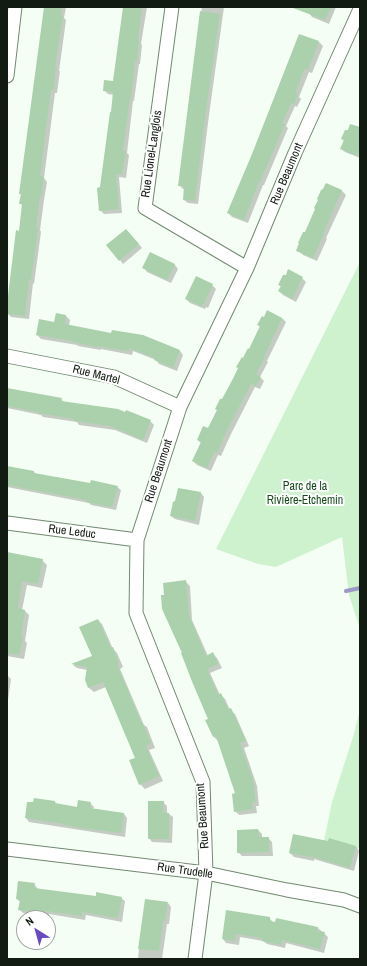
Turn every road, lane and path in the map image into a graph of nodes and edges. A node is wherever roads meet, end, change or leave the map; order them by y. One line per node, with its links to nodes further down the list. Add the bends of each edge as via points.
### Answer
1 (15, 7): 4 (street)
2 (172, 7): 5 (street, Rue Lionel-Langlois, via 145,208)
3 (360, 9): 5 (street, Rue Beaumont)
4 (7, 76)
5 (247, 268): 7 (street, Rue Beaumont)
6 (7, 356): 7 (street, Rue Martel, via 114,377)
7 (180, 407): 9 (street, Rue Beaumont)
8 (7, 523): 9 (street, Rue Leduc)
9 (137, 540): 11 (street, Rue Beaumont, via 136,613 203,782)
10 (7, 849): 11 (street, Rue Trudelle)
11 (206, 873): 12 (street, Rue Trudelle, via 344,900); 13 (street, Rue Beaumont)
12 (360, 906)
13 (195, 959)

